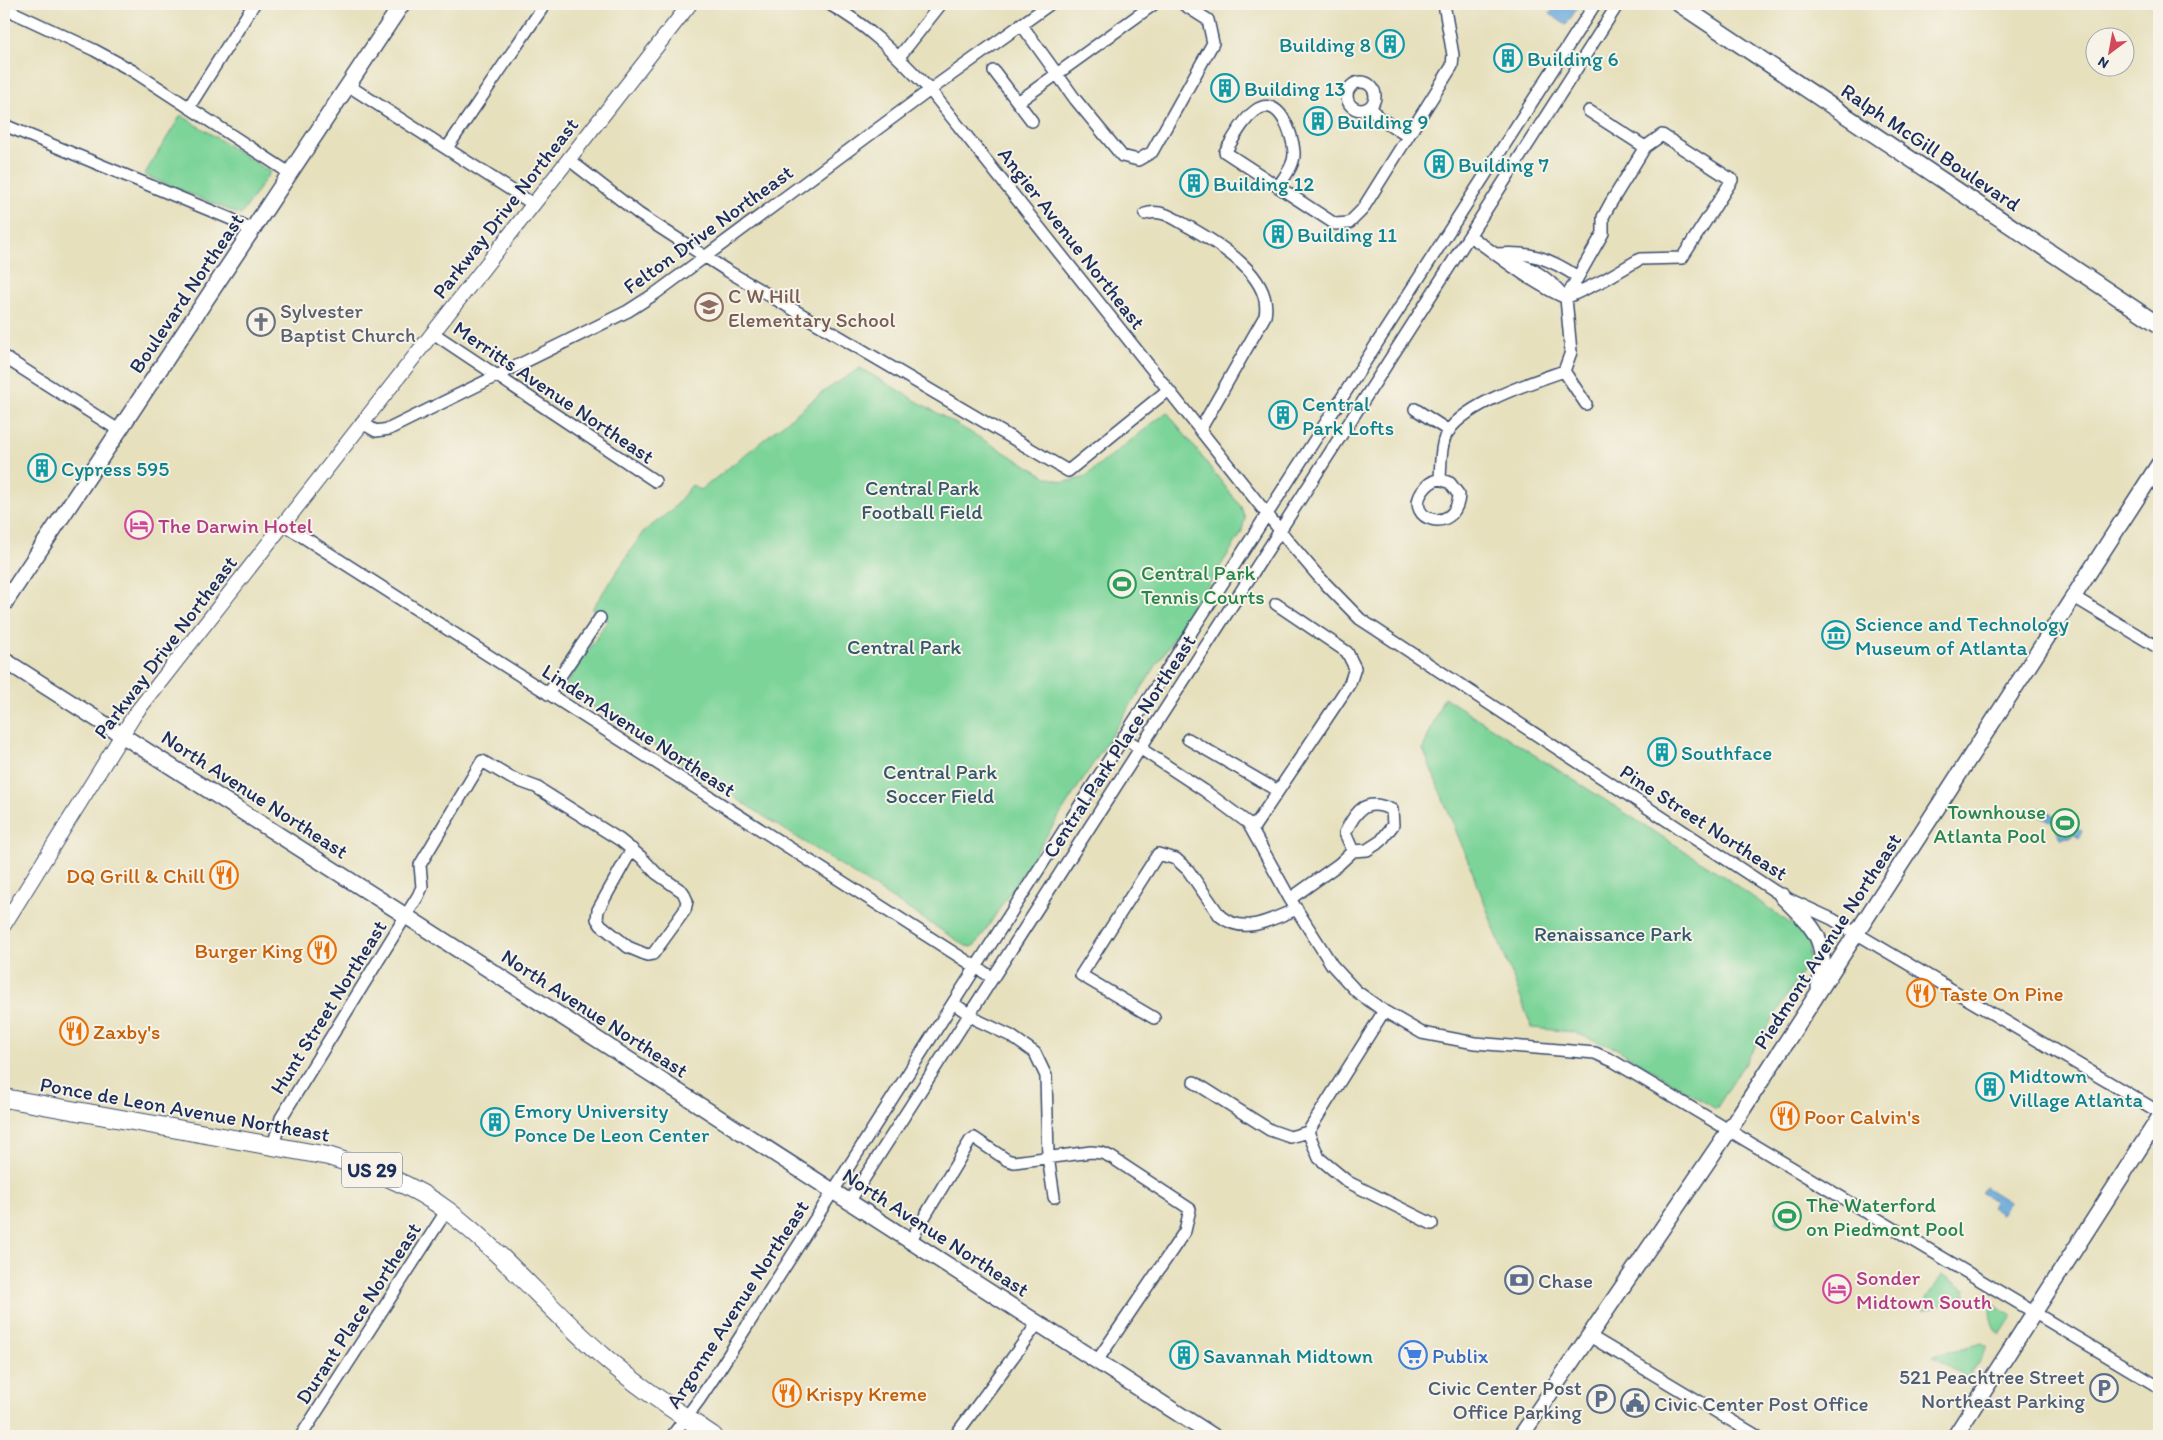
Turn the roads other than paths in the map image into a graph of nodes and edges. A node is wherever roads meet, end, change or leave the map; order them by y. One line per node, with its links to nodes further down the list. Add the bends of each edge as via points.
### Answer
1 (254, 4): 22 (street)
2 (402, 4): 19 (main road, Boulevard Northeast)
3 (546, 4): 29 (street)
4 (690, 4): 30 (street, Parkway Drive Northeast)
5 (829, 4): 16 (street, Angier Avenue Northeast, via 873,32)
6 (941, 4): 16 (street)
7 (1050, 4): 15 (street, Felton Drive Northeast)
8 (1154, 4): 18 (street)
9 (1184, 4): 18 (street, via 1208,20 1213,43 1152,152 1138,160 1122,156)
10 (1444, 4): 27 (street, via 1452,66)
11 (1595, 4): 58 (street, Central Park Place Northeast)
12 (1618, 4): 36 (street, Central Park Place Northeast)
13 (1679, 4): 43 (main road, Ralph McGill Boulevard)
14 (4, 8): 22 (street, via 94,50)
15 (1021, 24): 18 (street); 20 (street, Felton Drive Northeast)
16 (898, 57): 20 (street, Angier Avenue Northeast)
17 (994, 71): 21 (street)
18 (1056, 74): 21 (street)
19 (349, 86): 29 (street); 31 (main road, Boulevard Northeast)
20 (930, 90): 37 (street, Felton Drive Northeast); 48 (street, Angier Avenue Northeast)
21 (1018, 102): 25 (street)
22 (189, 107): 31 (street)
23 (1371, 107): 27 (street, via 1377,116)
24 (1589, 111): 28 (street)
25 (1032, 121)
26 (4, 125): 35 (street)
27 (1407, 136): 32 (street, via 1362,210 1349,222 1335,224)
28 (1645, 147): 40 (street, via 1603,217 1603,234); 42 (street, via 1662,135 1732,180 1682,258 1640,259)
29 (447, 148): 33 (street)
30 (568, 159): 33 (street, Parkway Drive Northeast); 37 (street, via 639,214)
31 (291, 174): 35 (main road, Boulevard Northeast)
32 (1278, 187): 32 (street, via 1293,161 1294,152 1284,117 1272,107 1264,107 1256,110 1246,121 1226,152)
33 (533, 204): 44 (street, Parkway Drive Northeast)
34 (1145, 214): 52 (street, via 1154,211 1167,215 1230,252 1262,289 1267,306 1265,316)
35 (253, 231): 53 (main road, Boulevard Northeast)
36 (1470, 236): 38 (street); 60 (street, Central Park Place Northeast)
37 (705, 257): 47 (street, Felton Drive Northeast, via 628,311); 48 (street, via 1068,471)
38 (1500, 258): 39 (street, via 1513,253); 41 (street)
39 (1549, 260): 40 (street); 41 (street)
40 (1578, 277): 42 (street)
41 (1537, 278): 42 (street)
42 (1566, 298): 46 (street, via 1571,352)
43 (2159, 325)
44 (433, 333): 47 (street, Merritts Avenue Northeast); 51 (street, Parkway Drive Northeast)
45 (4, 357): 53 (street)
46 (1564, 371): 49 (street); 54 (street, via 1508,391 1464,415)
47 (496, 375): 51 (street, Felton Drive Northeast, via 389,429 376,431); 57 (street, Merritts Avenue Northeast)
48 (1168, 390): 52 (street, Angier Avenue Northeast)
49 (1586, 404)
50 (1415, 409): 54 (street)
51 (362, 423): 59 (street, Parkway Drive Northeast)
52 (1200, 430): 58 (street, Angier Avenue Northeast)
53 (120, 431): 62 (main road, Boulevard Northeast)
54 (1450, 431): 56 (street, via 1445,436 1441,454)
55 (2159, 464): 61 (main road, Piedmont Avenue Northeast)
56 (1440, 478)
57 (655, 482)
58 (1267, 514): 60 (street, Pine Street Northeast); 69 (street, Central Park Place Northeast)
59 (283, 524): 67 (street, Linden Avenue Northeast); 68 (street, Parkway Drive Northeast)
60 (1280, 530): 71 (street, Central Park Place Northeast); 76 (street, Pine Street Northeast, via 1360,619)
61 (2074, 597): 65 (street); 81 (main road, Piedmont Avenue Northeast)
62 (4, 604)
63 (1276, 604): 72 (street, via 1347,652 1354,668 1350,684)
64 (600, 618): 67 (street)
65 (2159, 648)
66 (4, 660): 68 (main road, North Avenue Northeast)
67 (548, 694): 82 (street, Linden Avenue Northeast)
68 (122, 734): 79 (main road, North Avenue Northeast); 80 (street, Parkway Drive Northeast)
69 (1123, 737): 71 (street); 82 (street, Central Park Place Northeast)
70 (1188, 739): 72 (street)
71 (1140, 748): 73 (street, via 1248,823); 83 (street, Central Park Place Northeast)
72 (1278, 791): 73 (street)
73 (1252, 830): 77 (street)
74 (632, 849): 74 (street, via 656,873 683,892 687,901 681,918 654,954 648,955 628,947 597,919 600,906); 79 (street, Hunt Street Northeast, via 536,787 510,778 482,761 420,865 422,887)
75 (1353, 850): 75 (street, via 1367,850 1381,841 1393,826 1392,810 1379,803 1363,807 1345,833); 77 (street)
76 (1782, 896): 81 (street, Pine Street Northeast); 84 (main road, via 1813,928 1820,942 1823,962)
77 (1290, 899): 78 (street)
78 (1297, 909): 86 (street, via 1332,965 1356,991); 88 (street, via 1249,927 1228,922 1220,916 1188,870 1176,859 1158,854 1081,975)
79 (407, 916): 95 (street, Hunt Street Northeast, via 281,1118); 97 (main road, North Avenue Northeast)
80 (4, 925)
81 (1857, 934): 84 (main road, Piedmont Avenue Northeast); 91 (street, Pine Street Northeast)
82 (976, 967): 83 (street); 85 (street, Central Park Place Northeast)
83 (993, 978): 87 (street, Central Park Place Northeast)
84 (1816, 997): 93 (main road, Piedmont Avenue Northeast)
85 (953, 1003): 87 (street); 97 (street, Central Park Place Northeast)
86 (1384, 1011): 93 (street, via 1428,1034 1475,1043 1595,1053); 94 (street)
87 (969, 1014): 96 (street, via 1035,1053 1046,1076); 99 (street, Central Park Place Northeast)
88 (1154, 1018)
89 (1194, 1082): 94 (street, via 1270,1130 1290,1137)
90 (4, 1098): 95 (highway, Ponce de Leon Avenue Northeast / US 29)
91 (2159, 1112)
92 (2159, 1118): 103 (main road)
93 (1729, 1131): 103 (street); 105 (main road, Piedmont Avenue Northeast)
94 (1308, 1132): 101 (street, via 1319,1158 1348,1182)
95 (273, 1146): 100 (highway, Ponce de Leon Avenue Northeast / US 29, via 328,1156 368,1168)
96 (1048, 1157): 98 (street); 102 (street, via 1014,1162 974,1138); 106 (street, via 1102,1153 1190,1209 1184,1231)
97 (834, 1192): 99 (main road, North Avenue Northeast); 108 (street, Argonne Avenue Northeast)
98 (1054, 1197)
99 (849, 1202): 102 (main road, North Avenue Northeast)
100 (447, 1210): 108 (highway, Ponce de Leon Avenue Northeast / US 29, via 603,1356); 109 (street, Durant Place Northeast)
101 (1432, 1224)
102 (910, 1241): 104 (main road, North Avenue Northeast)
103 (2034, 1313): 107 (street); 116 (main road)
104 (1038, 1324): 106 (main road, North Avenue Northeast); 112 (street)
105 (1588, 1336): 114 (main road, Piedmont Avenue Northeast); 115 (street)
106 (1097, 1361): 113 (main road, North Avenue Northeast)
107 (2159, 1387)
108 (686, 1418): 110 (street, Argonne Avenue Northeast); 111 (highway, Ponce de Leon Avenue Northeast / US 29)
109 (301, 1436)
110 (672, 1436)
111 (714, 1436)
112 (955, 1436)
113 (1212, 1436)
114 (1520, 1436)
115 (1757, 1436)
116 (1955, 1436)

